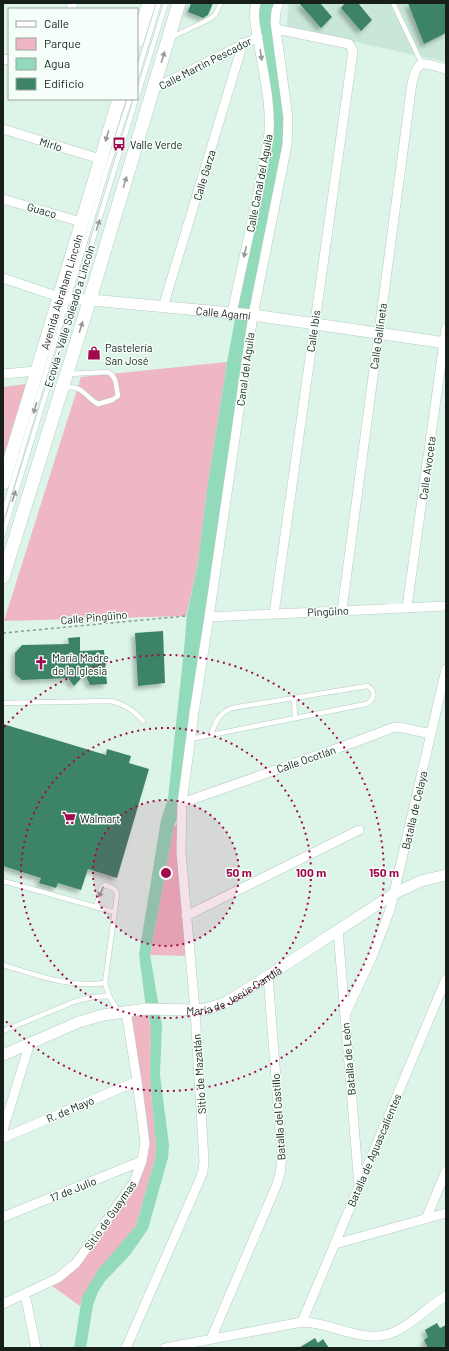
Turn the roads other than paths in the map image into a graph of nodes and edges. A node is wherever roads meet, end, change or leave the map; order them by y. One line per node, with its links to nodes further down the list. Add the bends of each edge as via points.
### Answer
1 (149, 3): 11 (main road)
2 (159, 3): 16 (lane)
3 (166, 3): 18 (lane, Ecovía - Valle Soleado a Lincoln)
4 (179, 3): 12 (main road)
5 (220, 3): 12 (lane, via 218,12 212,18)
6 (256, 3): 10 (street, Calle Canal del Águila)
7 (279, 3): 9 (street, Canal del Aguila)
8 (393, 3): 14 (lane)
9 (276, 29): 31 (street, Canal del Aguila, via 288,130); 32 (street, Calle Ibis, via 349,44 352,49)
10 (258, 37): 13 (street, Calle Martín Pescador); 30 (street, Calle Canal del Águila, one-way to 30, via 270,124)
11 (138, 39)
12 (168, 39): 17 (main road, one-way to 12)
13 (243, 43): 17 (street, Calle Martín Pescador); 29 (street, Calle Garza)
14 (421, 64): 15 (street); 34 (street, Calle Gallineta, via 416,68 412,83)
15 (446, 69)
16 (138, 72)
17 (153, 89): 28 (main road, one-way to 17)
18 (138, 95)
19 (119, 100): 23 (main road, Avenida Abraham Lincoln, one-way to 23)
20 (130, 100): 27 (lane)
21 (136, 100): 27 (lane, Ecovía - Valle Soleado a Lincoln, one-way to 21, via 115,172)
22 (3, 129): 23 (street, Mirlo)
23 (100, 159): 25 (main road, Avenida Abraham Lincoln)
24 (3, 199): 25 (street, Guaco)
25 (81, 222): 27 (main road, Avenida Abraham Lincoln)
26 (3, 278): 27 (street, Calle Agamí)
27 (67, 298): 28 (street, Calle Agamí); 36 (main road, Avenida Abraham Lincoln); 41 (lane, one-way to 41); 42 (lane, Ecovía - Valle Soleado a Lincoln, one-way to 27)
28 (90, 299): 29 (street, Calle Agamí); 38 (main road, one-way to 28)
29 (163, 307): 30 (street, Calle Agamí)
30 (234, 314): 31 (street, Calle Agamí)
31 (250, 315): 32 (street, Calle Agamí); 48 (street, Canal del Aguila)
32 (314, 324): 34 (street, Calle Agamí); 47 (street, Calle Ibis)
33 (446, 328): 35 (street, Calle Avoceta)
34 (378, 333): 35 (street, Calle Agamí); 46 (street, Calle Gallineta)
35 (445, 343): 45 (street, Calle Avoceta)
36 (36, 371): 37 (street); 40 (main road, Avenida Abraham Lincoln)
37 (3, 374)
38 (67, 374): 39 (main road); 39 (lane, via 108,372 114,376 118,396 98,404 90,400 83,391)
39 (62, 386): 43 (main road)
40 (3, 484)
41 (3, 514)
42 (3, 534)
43 (3, 577)
44 (446, 606): 45 (street, Pingüino)
45 (407, 607): 46 (street, Pingüino)
46 (342, 610): 47 (street, Pingüino)
47 (274, 614): 48 (street, Pingüino)
48 (209, 618): 52 (street, Canal del Aguila)
49 (446, 674): 55 (street, Batalla de Celaya)
50 (294, 698): 53 (lane); 53 (lane, via 367,686 373,691 374,696 366,704); 56 (lane, via 228,710 217,720)
51 (3, 703): 54 (lane, via 111,701 134,711)
52 (194, 713): 57 (street, Sitio de Mazatlán)
53 (295, 718): 56 (lane)
54 (143, 721)
55 (431, 734): 58 (street, Calle Ocotlán, via 399,727 392,728); 62 (street, Batalla de Celaya)
56 (210, 735): 57 (lane)
57 (190, 739): 58 (street, Sitio de Mazatlán)
58 (182, 803): 65 (street, Sitio de Mazatlán, via 181,852)
59 (358, 830): 65 (street)
60 (446, 875): 62 (street, María de Jesús Candía, via 421,881)
61 (3, 881): 63 (lane)
62 (395, 892): 66 (street, María de Jesús Candía); 74 (street, Batalla de Celaya, via 382,933)
63 (96, 907): 64 (lane); 64 (lane, one-way to 63, via 117,892 106,885 101,889)
64 (114, 912): 70 (lane)
65 (186, 916): 72 (street, Sitio de Mazatlán)
66 (338, 930): 68 (street, María de Jesús Candía); 74 (street, Batalla de León)
67 (3, 965): 70 (lane, via 67,983)
68 (268, 976): 72 (street, María de Jesús Candía, via 225,1003); 92 (street, Batalla del Castillo, via 281,1165 277,1184)
69 (446, 978): 83 (street, Batalla de Aguascalientes)
70 (105, 983): 71 (lane)
71 (109, 996): 73 (lane); 75 (lane, via 76,1001)
72 (195, 1010): 73 (street, María de Jesús Candía, via 161,1008); 94 (street, Sitio de Mazatlán, via 203,1171)
73 (122, 1012): 76 (street, María de Jesús Candía, via 79,1022); 78 (street, Sitio de Guaymas)
74 (345, 1015): 83 (street, Batalla de León)
75 (3, 1031)
76 (30, 1043): 77 (street, María de Jesús Candía); 79 (street)
77 (3, 1055)
78 (137, 1081): 80 (street, R. de Mayo); 81 (street, Sitio de Guaymas, via 145,1143)
79 (3, 1130)
80 (3, 1138)
81 (142, 1161): 85 (street, 17 de Julio); 88 (street, Sitio de Guaymas, via 131,1187 76,1264 58,1278)
82 (446, 1171): 86 (street)
83 (359, 1187): 87 (street, Batalla de Aguascalientes)
84 (446, 1213): 86 (street)
85 (3, 1217)
86 (426, 1219): 87 (street)
87 (335, 1244): 91 (street, Batalla de Aguascalientes)
88 (25, 1294): 90 (street, Sitio de Guaymas); 93 (street)
89 (444, 1299): 91 (street, via 403,1328 386,1335 361,1336)
90 (3, 1304)
91 (302, 1322): 92 (street)
92 (211, 1339): 95 (street)
93 (36, 1348)
94 (126, 1348)
95 (165, 1348)

